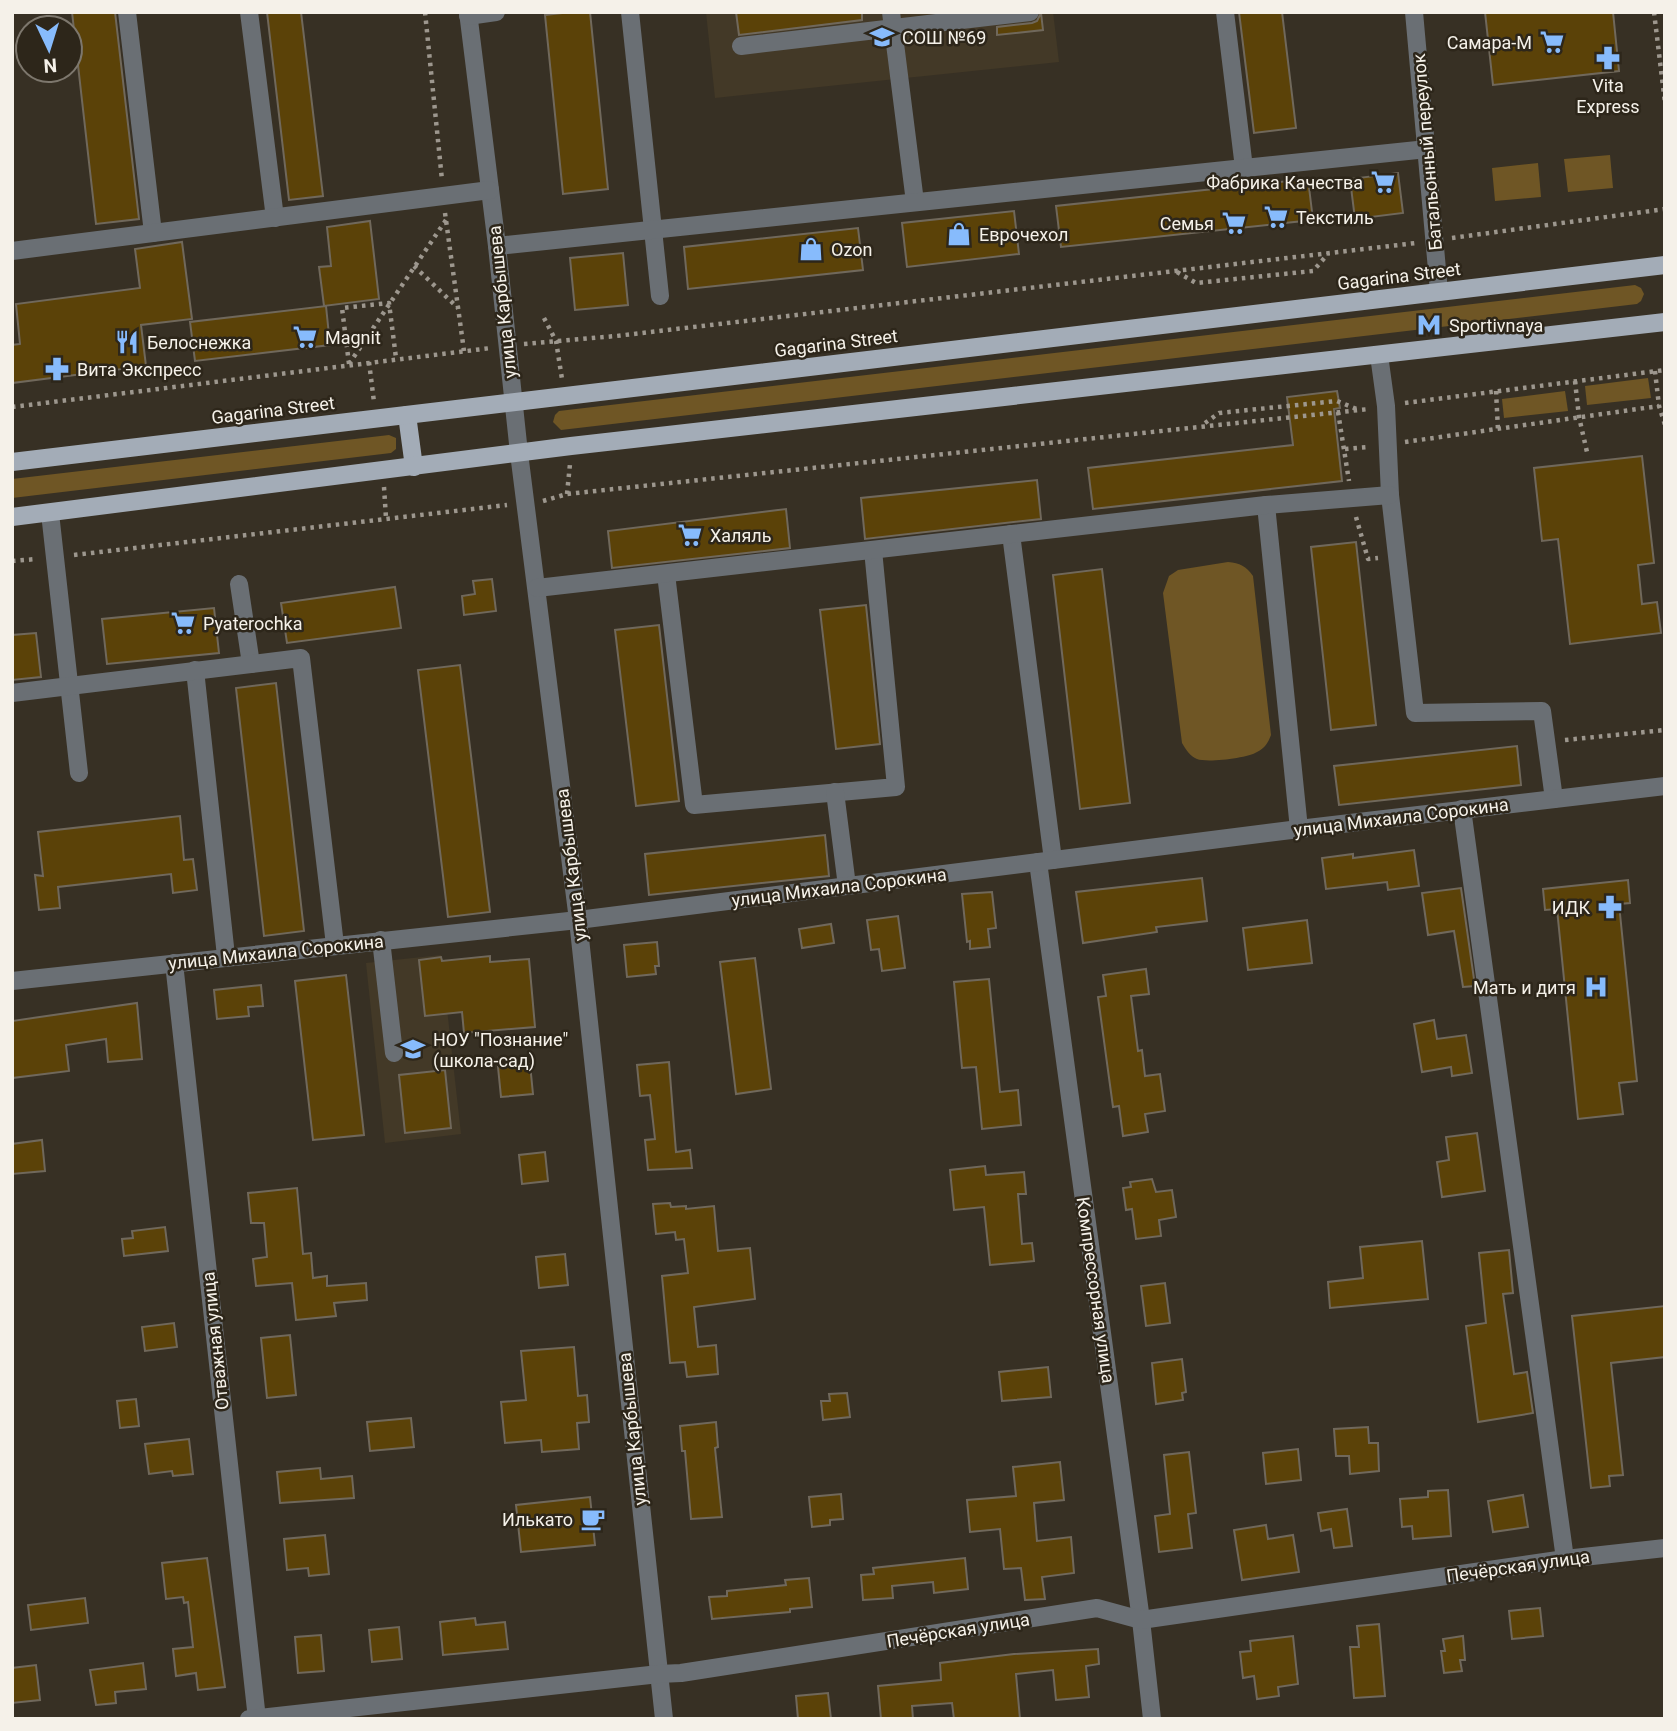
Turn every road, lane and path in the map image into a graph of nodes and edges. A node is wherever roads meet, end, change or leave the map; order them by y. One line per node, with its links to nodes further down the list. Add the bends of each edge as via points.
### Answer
1 (127, 12): 21 (street)
2 (249, 12): 18 (street)
3 (496, 12): 9 (street)
4 (630, 12): 20 (street)
5 (1030, 12): 10 (street)
6 (1225, 12): 14 (street)
7 (1414, 12): 13 (street, Батальонный переулок)
8 (1654, 12): 12 (path)
9 (468, 14): 15 (street, улица Карбышева)
10 (892, 20): 11 (street); 16 (street)
11 (741, 46)
12 (1665, 103)
13 (1427, 149): 14 (street); 22 (street, Батальонный переулок)
14 (1244, 168): 16 (street)
15 (490, 190): 18 (street); 23 (street, улица Карбышева)
16 (915, 202): 20 (street)
17 (1665, 209): 22 (path)
18 (275, 218): 21 (street)
19 (446, 219): 27 (path)
20 (653, 230): 23 (street); 30 (street)
21 (153, 233): 24 (street)
22 (1434, 241): 25 (path); 29 (street, Батальонный переулок)
23 (497, 246): 34 (street, улица Карбышева)
24 (12, 251)
25 (1330, 253): 28 (path); 28 (path, via 1313,271 1196,284)
26 (1665, 265): 29 (main road, Gagarina Street)
27 (414, 266): 31 (path); 32 (path)
28 (1176, 272): 34 (path)
29 (1439, 292): 42 (main road, Gagarina Street)
30 (660, 296)
31 (389, 303): 36 (path); 37 (path); 37 (path, via 342,308)
32 (458, 309)
33 (1665, 322): 35 (main road)
34 (506, 346): 36 (path); 42 (street, улица Карбышева)
35 (1379, 355): 43 (street); 54 (main road)
36 (396, 358): 37 (path)
37 (349, 365): 45 (path)
38 (1665, 370): 39 (path)
39 (1655, 371): 40 (path); 44 (path)
40 (1575, 380): 41 (path); 48 (path)
41 (1496, 391): 43 (path); 51 (path)
42 (513, 402): 47 (main road, Gagarina Street); 54 (street, улица Карбышева)
43 (1385, 406): 46 (path); 57 (street)
44 (1659, 406): 48 (path); 50 (path)
45 (12, 407)
46 (1360, 410): 49 (path); 49 (path, via 1337,401 1219,413)
47 (407, 415): 55 (main road, Gagarina Street); 56 (main road)
48 (1579, 418): 51 (path); 53 (path)
49 (1202, 425): 58 (path, via 567,494)
50 (1665, 425)
51 (1498, 430): 52 (path)
52 (1409, 442)
53 (1587, 452)
54 (519, 453): 56 (main road); 58 (street, улица Карбышева)
55 (12, 462)
56 (414, 467): 60 (main road)
57 (1390, 495): 59 (street); 74 (street, via 1415,713 1542,711)
58 (526, 503): 64 (path); 68 (street, улица Карбышева)
59 (1266, 505): 62 (street); 80 (street)
60 (50, 513): 61 (main road); 64 (street)
61 (12, 517)
62 (1011, 534): 63 (street); 81 (street, Компрессорная улица)
63 (873, 550): 66 (street); 77 (street, via 896,787)
64 (56, 557): 65 (path); 71 (street)
65 (12, 561)
66 (666, 574): 68 (street); 77 (street, via 694,805)
67 (239, 584): 69 (street)
68 (537, 589): 83 (street, улица Карбышева)
69 (251, 664): 70 (street); 85 (street, via 301,658)
70 (195, 670): 71 (street); 86 (street)
71 (70, 686): 72 (street); 75 (street)
72 (12, 693)
73 (1665, 730): 74 (path)
74 (1546, 742): 78 (street)
75 (79, 773)
76 (1665, 786): 78 (street, улица Михаила Сорокина)
77 (835, 792): 82 (street)
78 (1554, 799): 79 (street, улица Михаила Сорокина)
79 (1462, 809): 80 (street, улица Михаила Сорокина); 91 (street)
80 (1299, 829): 81 (street, улица Михаила Сорокина)
81 (1046, 861): 82 (street, улица Михаила Сорокина); 92 (street, Компрессорная улица)
82 (847, 887): 83 (street, улица Михаила Сорокина)
83 (578, 920): 84 (street, улица Михаила Сорокина); 93 (street, улица Карбышева)
84 (381, 940): 85 (street, улица Михаила Сорокина); 89 (street)
85 (335, 945): 86 (street, улица Михаила Сорокина)
86 (226, 957): 87 (street, улица Михаила Сорокина)
87 (174, 963): 88 (street, улица Михаила Сорокина); 94 (street, Отважная улица)
88 (12, 981)
89 (394, 1053)
90 (1665, 1548): 91 (street, Печёрская улица)
91 (1565, 1559): 92 (street, Печёрская улица)
92 (1141, 1620): 93 (street, Печёрская улица, via 1097,1608); 96 (street, Компрессорная улица)
93 (659, 1674): 94 (street, Печёрская улица); 95 (street, улица Карбышева)
94 (254, 1718)
95 (664, 1719)
96 (1152, 1719)

